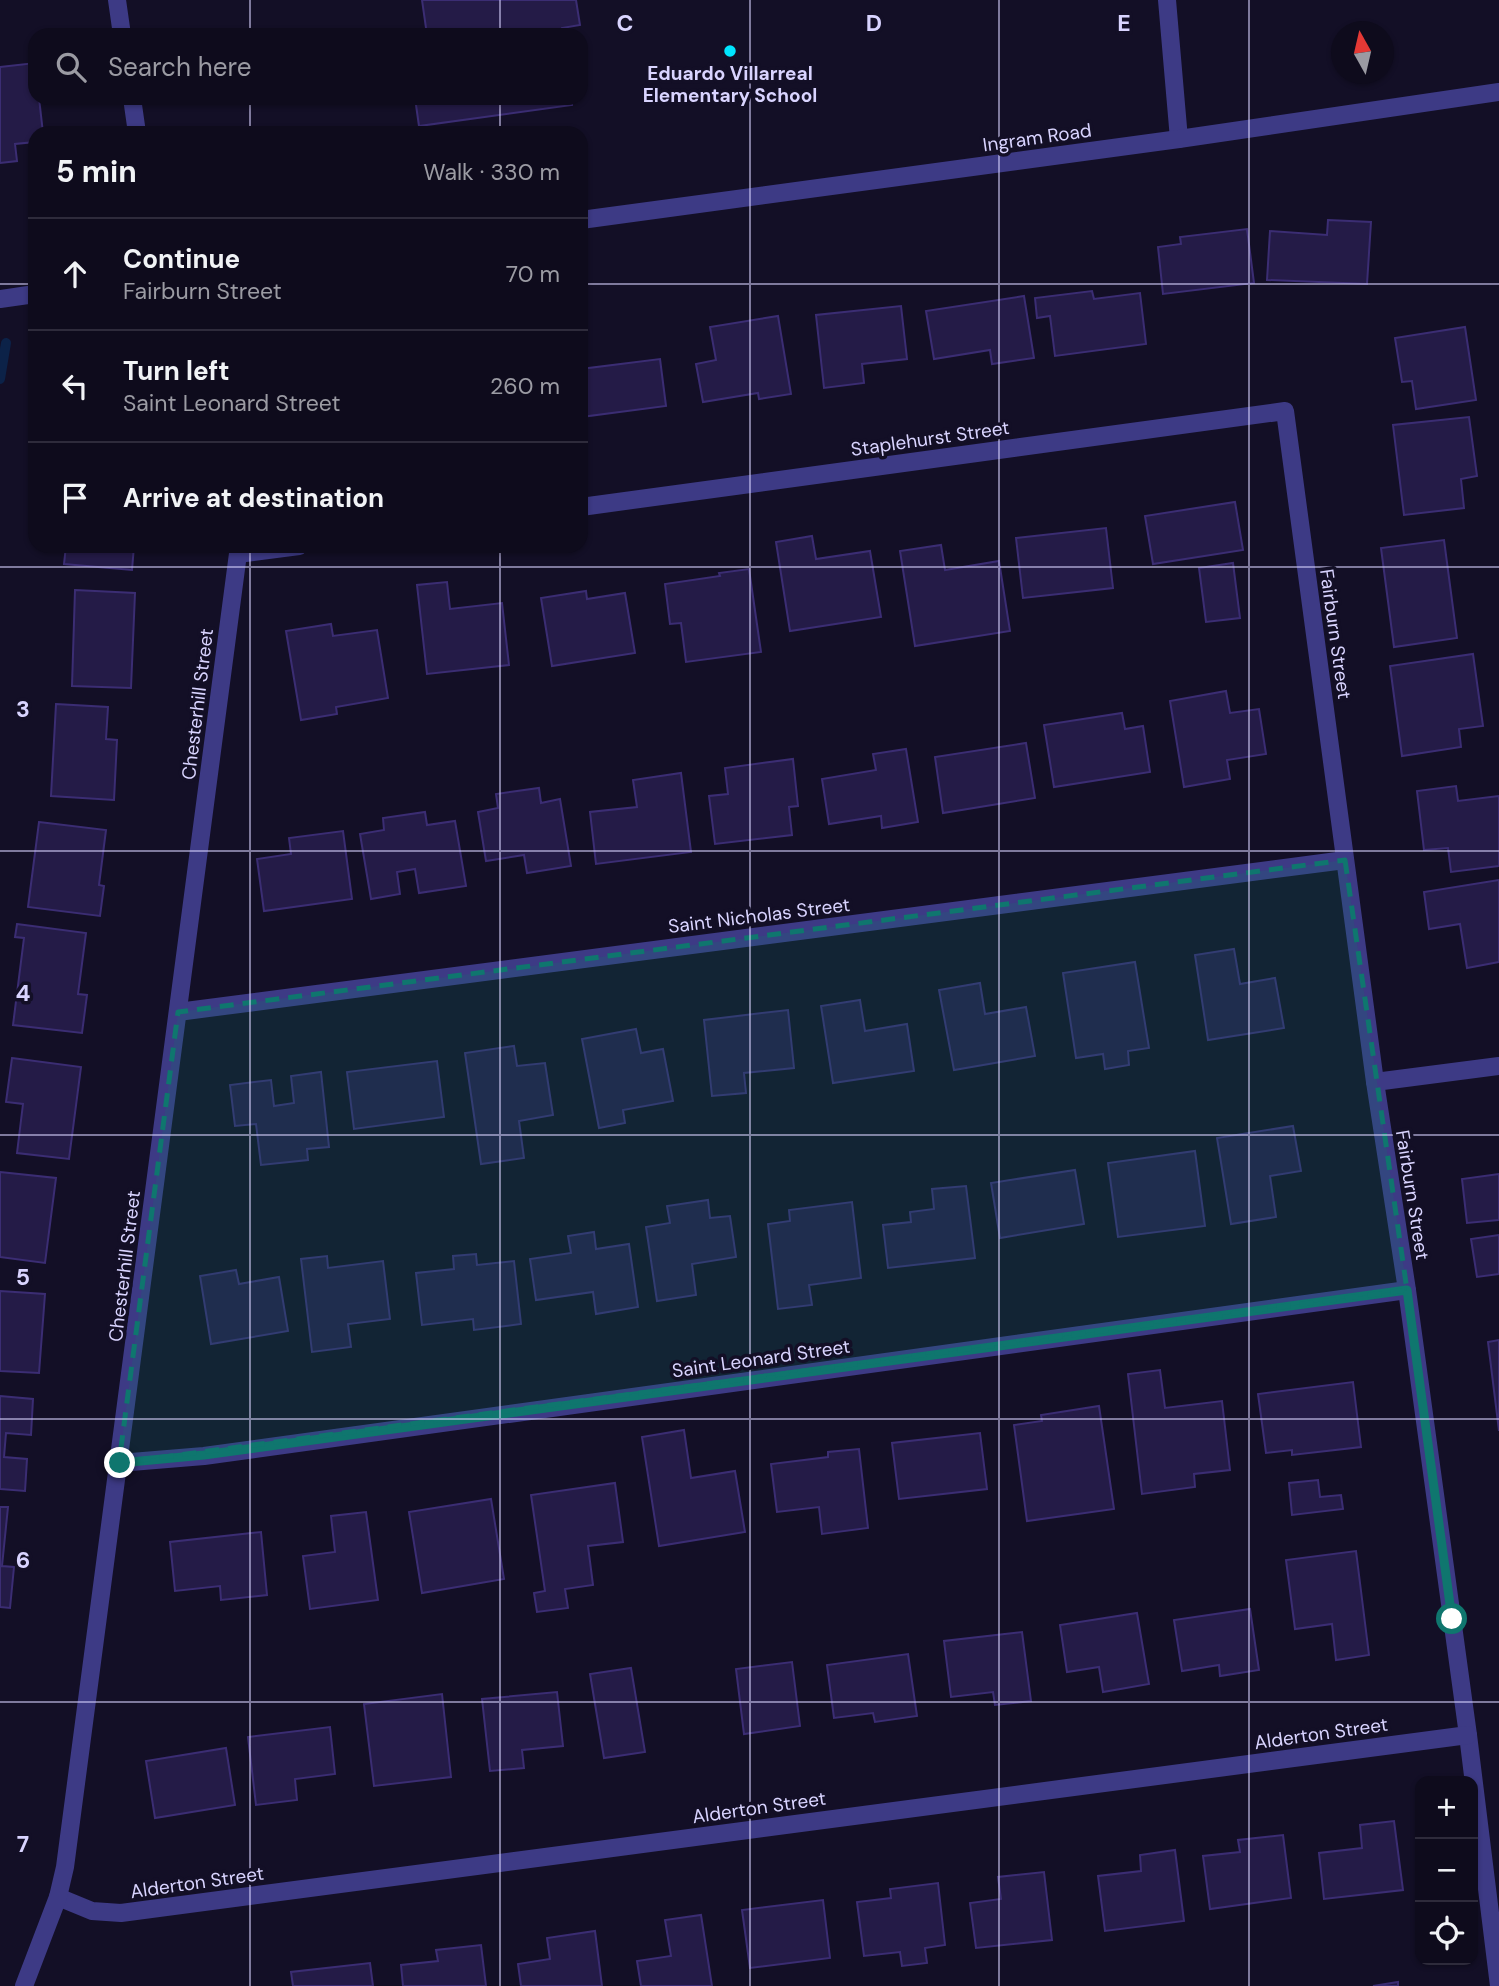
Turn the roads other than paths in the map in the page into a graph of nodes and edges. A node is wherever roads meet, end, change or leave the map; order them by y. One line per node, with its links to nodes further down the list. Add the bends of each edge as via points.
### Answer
1 (117, 0): 3 (street)
2 (1167, 0): 7 (street)
3 (121, 28)
4 (1499, 92): 7 (street, Ingram Road)
5 (132, 105): 6 (street)
6 (135, 126)
7 (1180, 139): 8 (street, Ingram Road)
8 (588, 219)
9 (28, 295): 10 (street)
10 (0, 299)
11 (1285, 411): 12 (street, Staplehurst Street); 14 (street, Fairburn Street)
12 (588, 506)
13 (239, 553): 15 (street, Chesterhill Street)
14 (1345, 860): 15 (street, Saint Nicholas Street); 17 (street, Fairburn Street)
15 (178, 1012): 19 (street, Chesterhill Street)
16 (1499, 1066): 17 (street)
17 (1375, 1082): 18 (street, Fairburn Street)
18 (1407, 1290): 19 (street, Saint Leonard Street, via 231,1452); 20 (street, Fairburn Street)
19 (120, 1463): 21 (street, Chesterhill Street)
20 (1468, 1735): 21 (street, Alderton Street, via 121,1913 92,1911); 23 (street, Fairburn Street)
21 (58, 1897): 22 (street, Chesterhill Street)
22 (24, 1986)
23 (1499, 1986)

